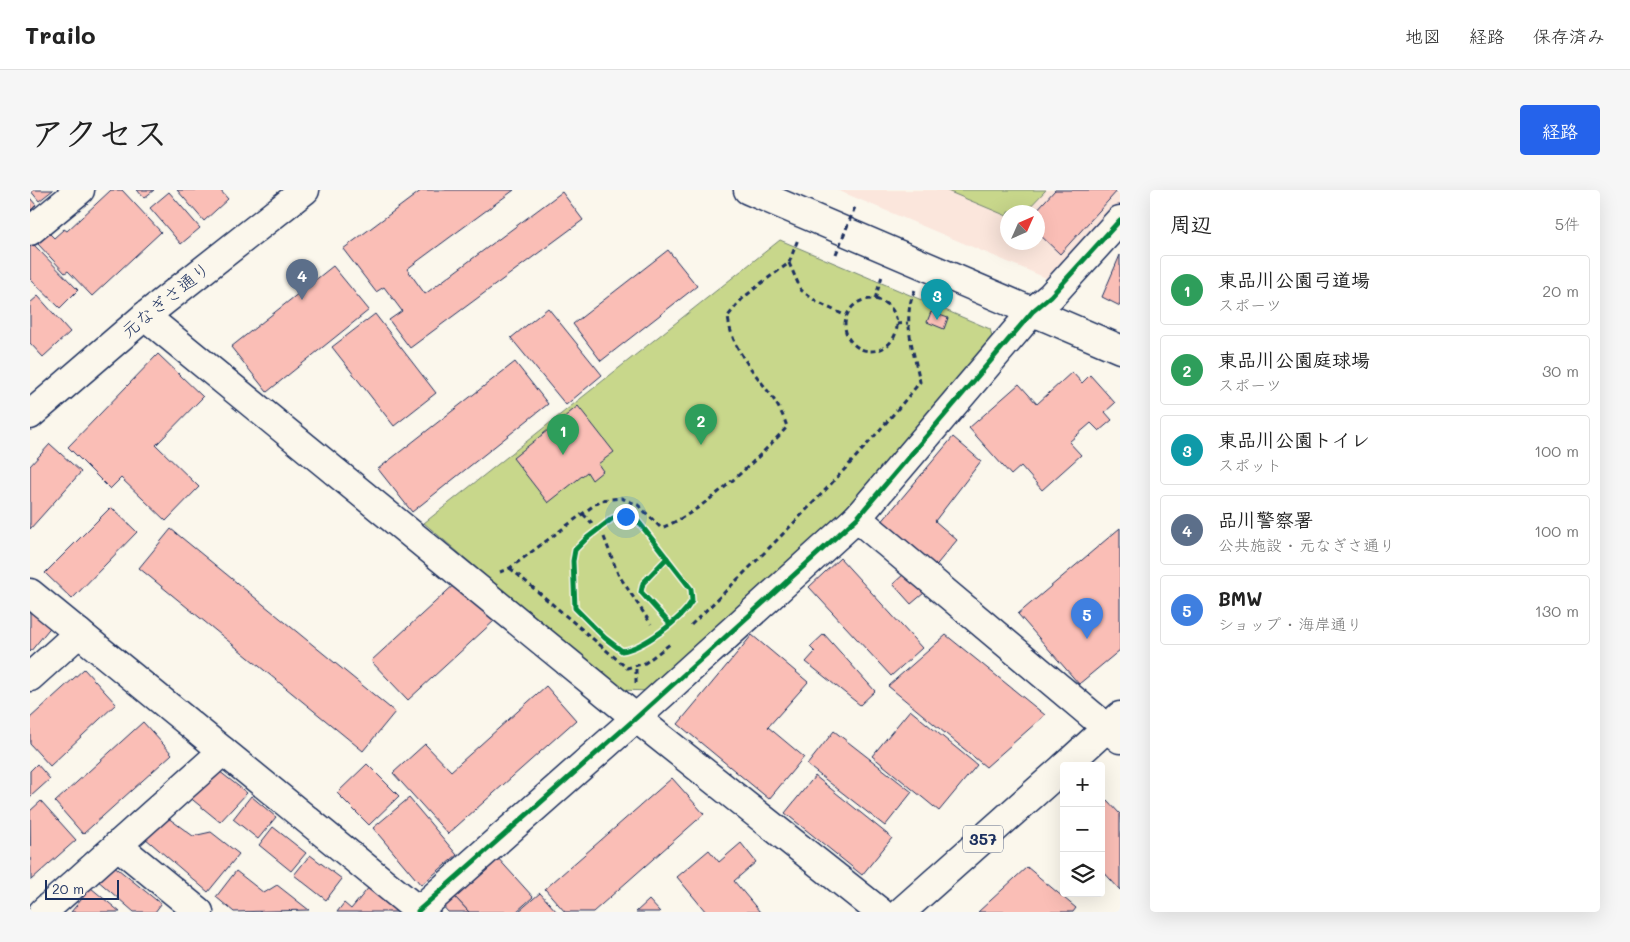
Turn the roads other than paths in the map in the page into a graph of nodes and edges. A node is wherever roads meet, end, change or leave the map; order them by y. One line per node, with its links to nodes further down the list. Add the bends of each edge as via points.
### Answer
1 (80, 190): 5 (main road)
2 (305, 190): 7 (main road, 元なぎさ通り)
3 (748, 190): 6 (main road)
4 (1120, 220): 6 (main road, via 1051,296)
5 (30, 231)
6 (1033, 311): 8 (main road); 10 (main road)
7 (145, 316): 9 (main road, 元なぎさ通り); 14 (main road)
8 (1120, 349)
9 (33, 406)
10 (857, 518): 14 (main road); 15 (main road)
11 (30, 593): 12 (main road)
12 (79, 633): 13 (main road); 16 (main road)
13 (30, 677)
14 (636, 718): 20 (main road); 23 (main road)
15 (1116, 728): 17 (main road, 357)
16 (223, 751): 19 (main road); 20 (main road)
17 (1069, 762)
18 (1060, 770): 24 (main road, 357)
19 (117, 845): 21 (main road); 22 (main road)
20 (419, 911)
21 (44, 912)
22 (199, 912)
23 (880, 912)
24 (902, 912)

